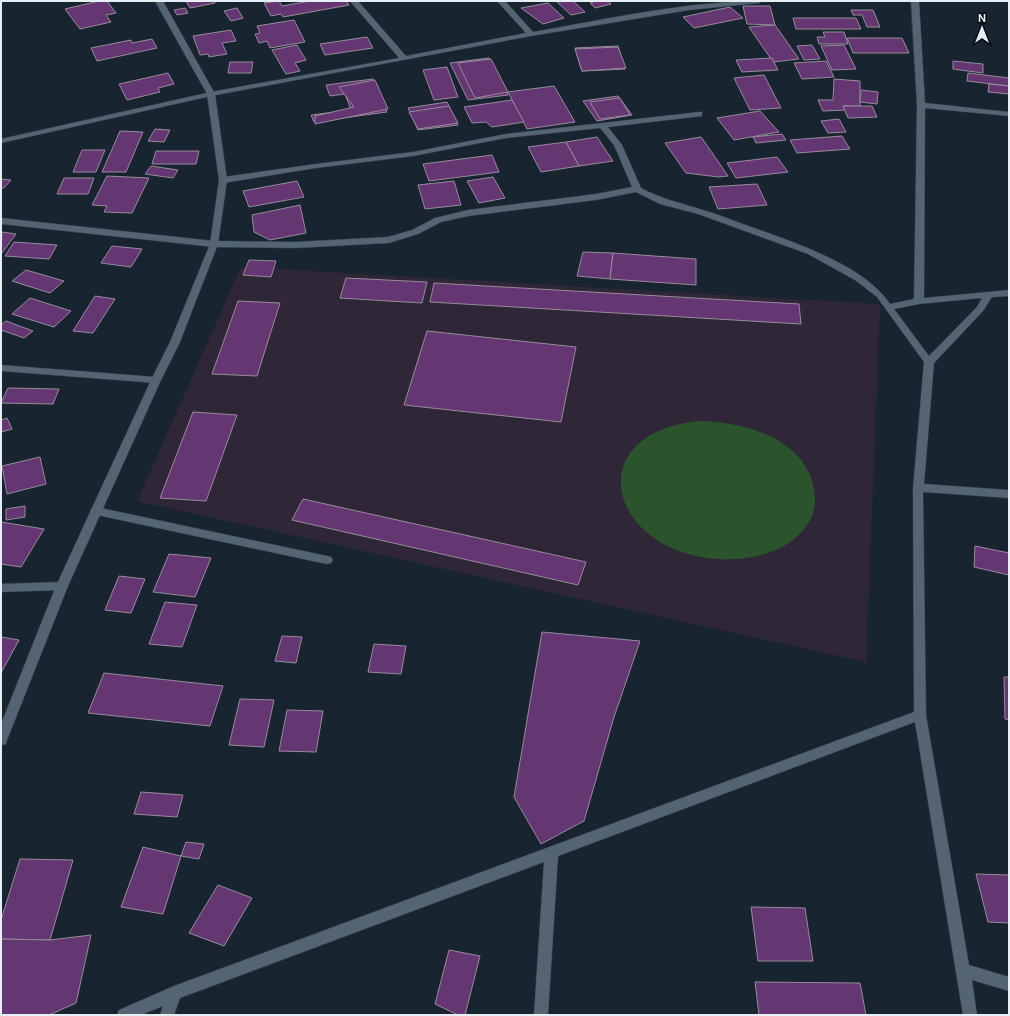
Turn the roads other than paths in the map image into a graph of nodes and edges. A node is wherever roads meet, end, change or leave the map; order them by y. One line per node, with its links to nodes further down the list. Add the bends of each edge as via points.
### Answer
1 (159, 1): 9 (street)
2 (354, 1): 8 (street)
3 (501, 1): 7 (street)
4 (760, 1): 6 (street)
5 (915, 1): 10 (street)
6 (690, 4): 7 (street)
7 (531, 34): 8 (street)
8 (404, 59): 9 (street)
9 (211, 94): 14 (street); 15 (street)
10 (921, 105): 12 (street); 21 (street)
11 (699, 114): 13 (street)
12 (1009, 114)
13 (604, 126): 15 (street, via 506,136 413,154); 16 (street, via 618,145)
14 (1, 141)
15 (223, 180): 18 (street)
16 (637, 189): 18 (street, via 596,197 468,212 438,220 415,232 390,240 295,245); 22 (street, via 663,202 701,212 811,252 858,278 880,295)
17 (1, 221): 18 (street)
18 (214, 244): 25 (street, via 175,342)
19 (1009, 293): 20 (street)
20 (989, 295): 21 (street); 23 (street, via 980,309)
21 (919, 301): 22 (street)
22 (888, 307): 23 (street)
23 (929, 362): 26 (street)
24 (1, 368): 25 (street)
25 (156, 380): 28 (street)
26 (918, 488): 27 (street); 32 (street)
27 (1009, 494)
28 (96, 511): 29 (street); 30 (street)
29 (327, 560)
30 (62, 586): 31 (street); 33 (street)
31 (1, 588)
32 (920, 715): 34 (street); 35 (street)
33 (1, 740)
34 (551, 852): 37 (street); 40 (street)
35 (962, 970): 36 (street); 41 (street)
36 (1009, 984)
37 (174, 993): 38 (street); 39 (street)
38 (124, 1015)
39 (168, 1015)
40 (541, 1015)
41 (970, 1015)

